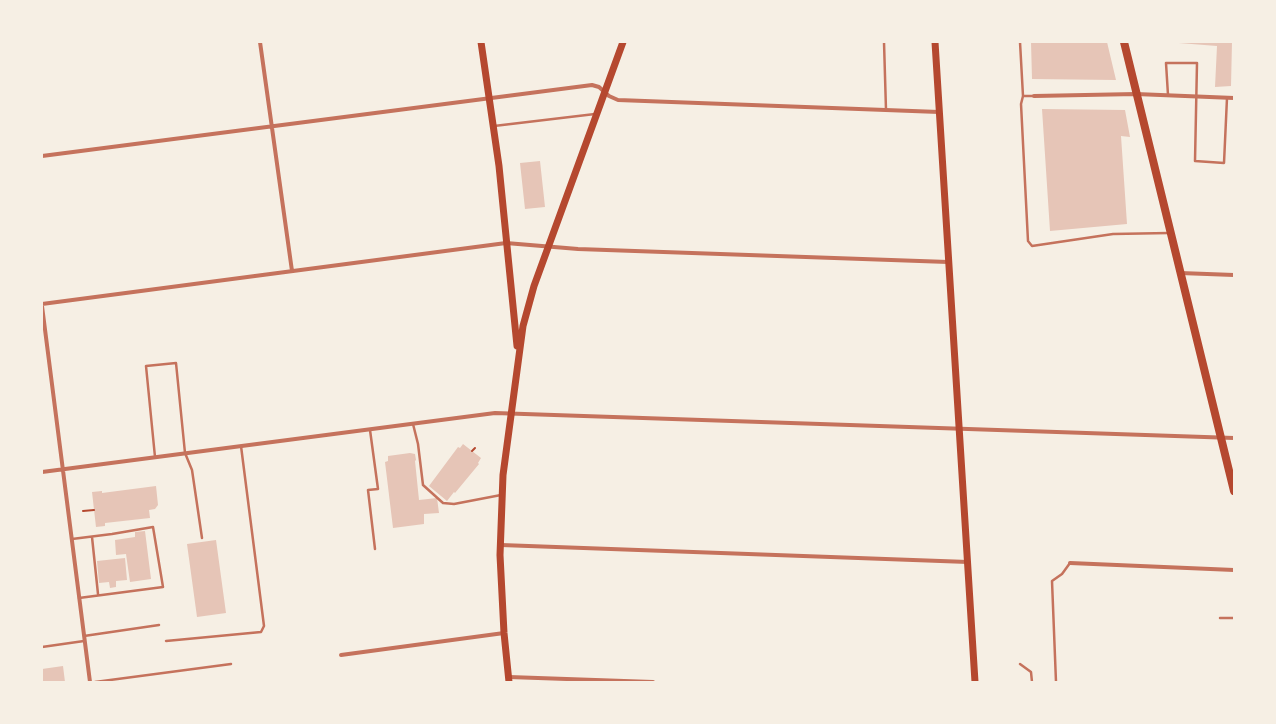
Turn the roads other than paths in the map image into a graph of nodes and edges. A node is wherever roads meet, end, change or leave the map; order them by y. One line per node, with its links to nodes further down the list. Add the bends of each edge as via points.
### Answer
1 (260, 42): 21 (street)
2 (481, 42): 14 (main road)
3 (623, 42): 8 (main road)
4 (884, 42): 17 (lane)
5 (935, 42): 18 (main road)
6 (1020, 42): 11 (lane)
7 (1124, 42): 9 (main road)
8 (605, 92): 14 (street, via 592,85); 17 (street, via 618,100); 19 (main road)
9 (1136, 94): 10 (street); 12 (street); 23 (main road)
10 (1168, 95): 13 (street); 13 (lane, via 1166,63 1196,63)
11 (1023, 96): 12 (lane); 23 (lane, via 1020,104 1025,206 1028,241 1032,246 1113,234)
12 (1034, 96)
13 (1196, 96): 15 (street); 15 (lane, via 1195,161 1224,163)
14 (489, 98): 20 (main road); 21 (street)
15 (1227, 98): 16 (street)
16 (1234, 98)
17 (886, 110): 18 (street)
18 (939, 112): 26 (main road)
19 (597, 114): 20 (lane); 25 (main road)
20 (493, 126): 24 (main road)
21 (271, 127): 22 (street); 27 (street)
22 (42, 156)
23 (1170, 233): 28 (main road)
24 (506, 243): 25 (street); 27 (street); 31 (main road)
25 (549, 246): 26 (street); 31 (main road, via 528,304)
26 (948, 262): 34 (main road)
27 (292, 271): 30 (street)
28 (1180, 273): 29 (street); 36 (main road)
29 (1234, 275)
30 (42, 305): 41 (street)
31 (518, 356): 32 (main road)
32 (511, 414): 33 (street, via 495,413); 34 (street); 44 (main road)
33 (412, 424): 35 (street); 44 (lane, via 418,444 423,485 443,503 454,504)
34 (959, 428): 36 (street); 50 (main road)
35 (370, 429): 38 (street); 49 (lane, via 378,489 368,490)
36 (1221, 437): 37 (street); 43 (main road)
37 (1234, 438)
38 (241, 446): 39 (street); 60 (lane, via 264,626 261,632)
39 (185, 453): 40 (street); 40 (lane, via 176,363 146,366); 47 (lane, via 192,470)
40 (155, 457): 41 (street)
41 (63, 470): 42 (street); 46 (street)
42 (42, 472)
43 (1234, 491)
44 (503, 495): 48 (main road)
45 (92, 537): 46 (lane); 53 (lane); 53 (lane, via 153,527 163,587)
46 (71, 538): 54 (street)
47 (202, 538)
48 (501, 545): 50 (street); 58 (main road)
49 (375, 549)
50 (968, 562): 70 (main road)
51 (1070, 563): 52 (street); 72 (lane, via 1062,574 1052,581)
52 (1234, 570)
53 (98, 594): 54 (lane)
54 (79, 598): 59 (street)
55 (1220, 618): 56 (lane)
56 (1234, 618)
57 (159, 625): 59 (lane)
58 (504, 633): 62 (street); 65 (main road)
59 (84, 638): 61 (lane); 66 (street)
60 (166, 641)
61 (42, 647)
62 (341, 655)
63 (231, 664): 67 (lane)
64 (1020, 664): 71 (lane, via 1031,672)
65 (509, 680): 68 (street)
66 (90, 682)
67 (95, 682)
68 (626, 682): 69 (street)
69 (653, 682)
70 (976, 682)
71 (1032, 682)
72 (1056, 682)

